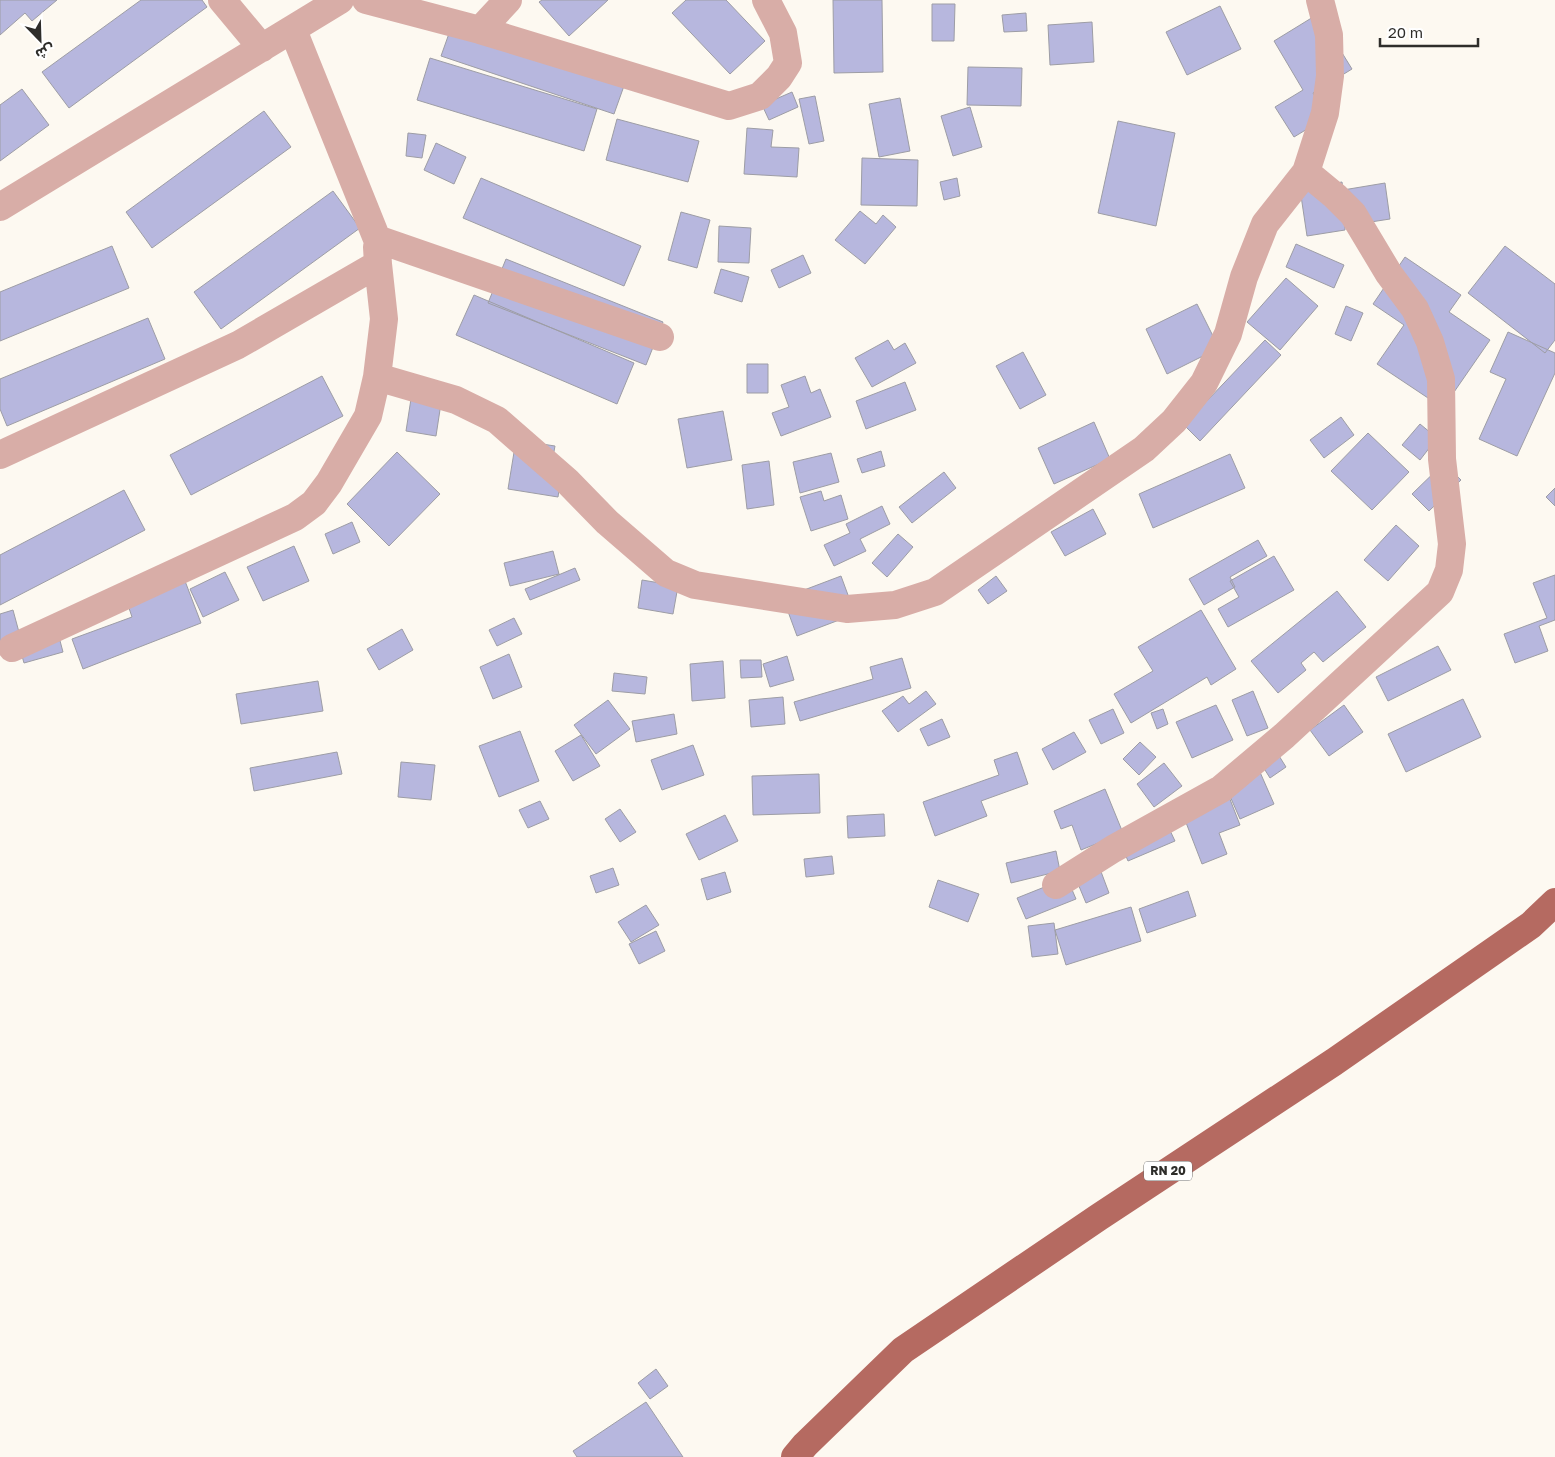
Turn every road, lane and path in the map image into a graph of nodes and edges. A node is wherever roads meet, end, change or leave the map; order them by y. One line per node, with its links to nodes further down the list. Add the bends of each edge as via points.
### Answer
1 (222, 0): 9 (street)
2 (340, 0): 7 (street)
3 (366, 0): 8 (street)
4 (508, 0): 8 (street)
5 (766, 0): 8 (street, via 783,33 788,63 760,96 729,106)
6 (1320, 0): 10 (street, via 1328,36 1330,76 1325,113)
7 (293, 30): 9 (street); 12 (street)
8 (480, 30)
9 (262, 48): 11 (street)
10 (1306, 172): 14 (street, via 1265,224 1244,277 1228,334 1204,383 1174,421 1144,449 935,592 895,605 847,609 695,585 666,573 606,522 567,481 498,420 456,400); 17 (street, via 1353,214 1388,274 1415,309 1430,342 1441,379 1442,459 1452,544 1449,570 1440,592 1284,736 1221,789)
11 (0, 207)
12 (378, 252): 13 (street); 14 (street, via 384,319); 15 (street, via 238,344)
13 (660, 337)
14 (377, 377): 16 (street, via 368,416 329,483 308,508 295,517)
15 (0, 455)
16 (12, 648)
17 (1056, 885)
18 (1555, 902): 19 (main road, RN 20, via 1531,925 1342,1057 903,1350)
19 (795, 1457)

